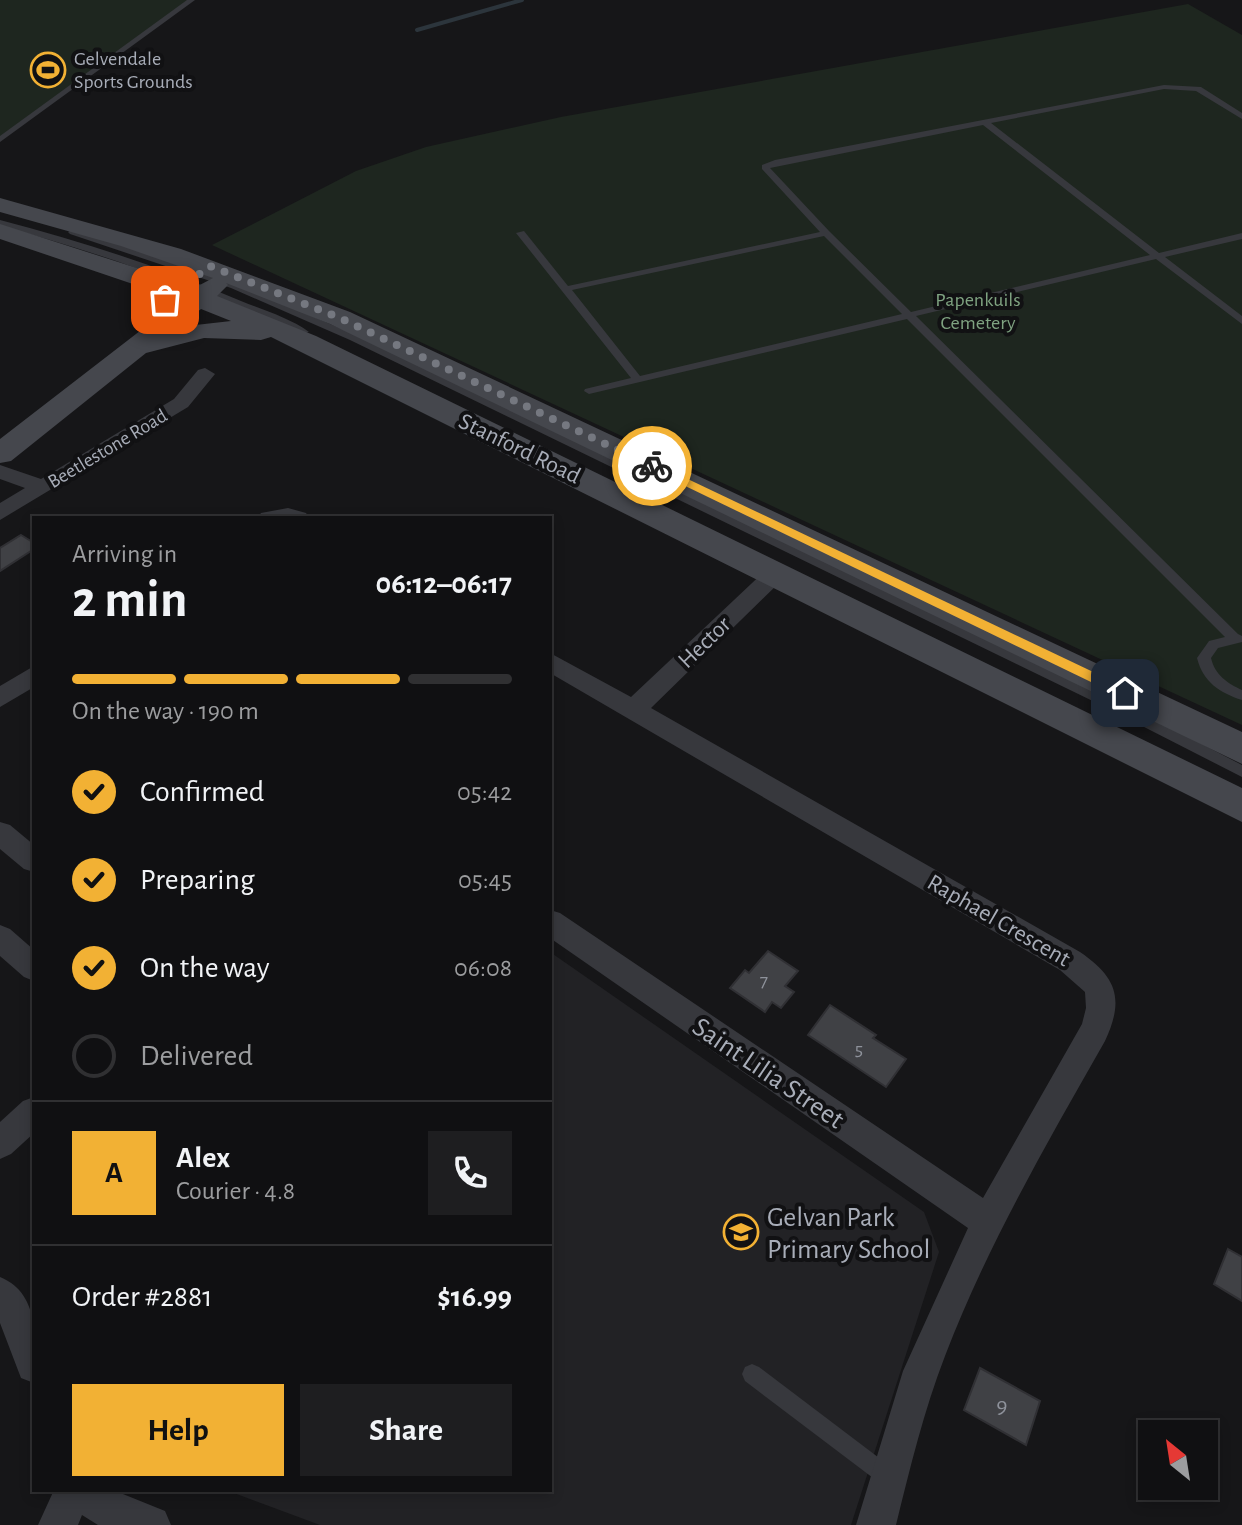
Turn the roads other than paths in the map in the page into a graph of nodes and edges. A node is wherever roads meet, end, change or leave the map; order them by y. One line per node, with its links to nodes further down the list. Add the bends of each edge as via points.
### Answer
1 (192, 0): 4 (lane)
2 (1242, 117): 3 (lane, via 1198,89 1174,86)
3 (984, 122): 10 (lane, via 765,167); 12 (lane)
4 (0, 140)
5 (0, 205): 13 (main road, Stanford Road, via 95,228)
6 (0, 211): 13 (lane)
7 (0, 223): 13 (lane)
8 (0, 231): 13 (main road, Stanford Road)
9 (521, 233): 14 (lane)
10 (826, 233): 14 (lane); 15 (lane)
11 (1242, 236): 12 (lane)
12 (1159, 257): 15 (lane); 16 (lane)
13 (204, 282): 17 (main road, Stanford Road); 18 (main road); 22 (main road); 34 (main road, Stanford Road, via 340,318); 35 (lane, via 354,338); 36 (lane)
14 (565, 289): 20 (lane)
15 (910, 315): 20 (lane); 28 (lane)
16 (1242, 321)
17 (306, 342): 18 (main road, via 216,329 175,335); 27 (main road, Stanford Road)
18 (132, 352): 23 (main road)
19 (205, 374): 25 (street, Beetlestone Road, via 181,403)
20 (637, 379): 21 (lane)
21 (589, 391)
22 (0, 426)
23 (0, 454)
24 (0, 472): 25 (street)
25 (43, 487): 26 (street, Beetlestone Road)
26 (0, 513)
27 (775, 574): 33 (street, Hector); 37 (main road, Stanford Road)
28 (1238, 639): 31 (lane, via 1214,644 1207,650 1205,667 1219,684)
29 (552, 663): 33 (street, Raphael Crescent)
30 (32, 676): 32 (street)
31 (1242, 695)
32 (0, 698)
33 (633, 710): 45 (street, Raphael Crescent, via 1047,947 1096,983 1103,1003 1098,1022)
34 (1242, 749)
35 (1242, 771)
36 (1242, 791)
37 (1242, 806)
38 (0, 833): 39 (street)
39 (32, 859)
40 (552, 923): 45 (street, Saint Lilia Street)
41 (0, 938): 42 (street)
42 (32, 966)
43 (32, 1114): 44 (street)
44 (0, 1143)
45 (989, 1222): 49 (street, Raphael Crescent, via 928,1353)
46 (0, 1295): 47 (street, via 20,1323)
47 (32, 1359)
48 (752, 1374): 49 (lane)
49 (889, 1477): 54 (street, Raphael Crescent)
50 (75, 1492): 52 (street)
51 (79, 1492): 53 (street, via 114,1513)
52 (58, 1525)
53 (151, 1525)
54 (876, 1525)

